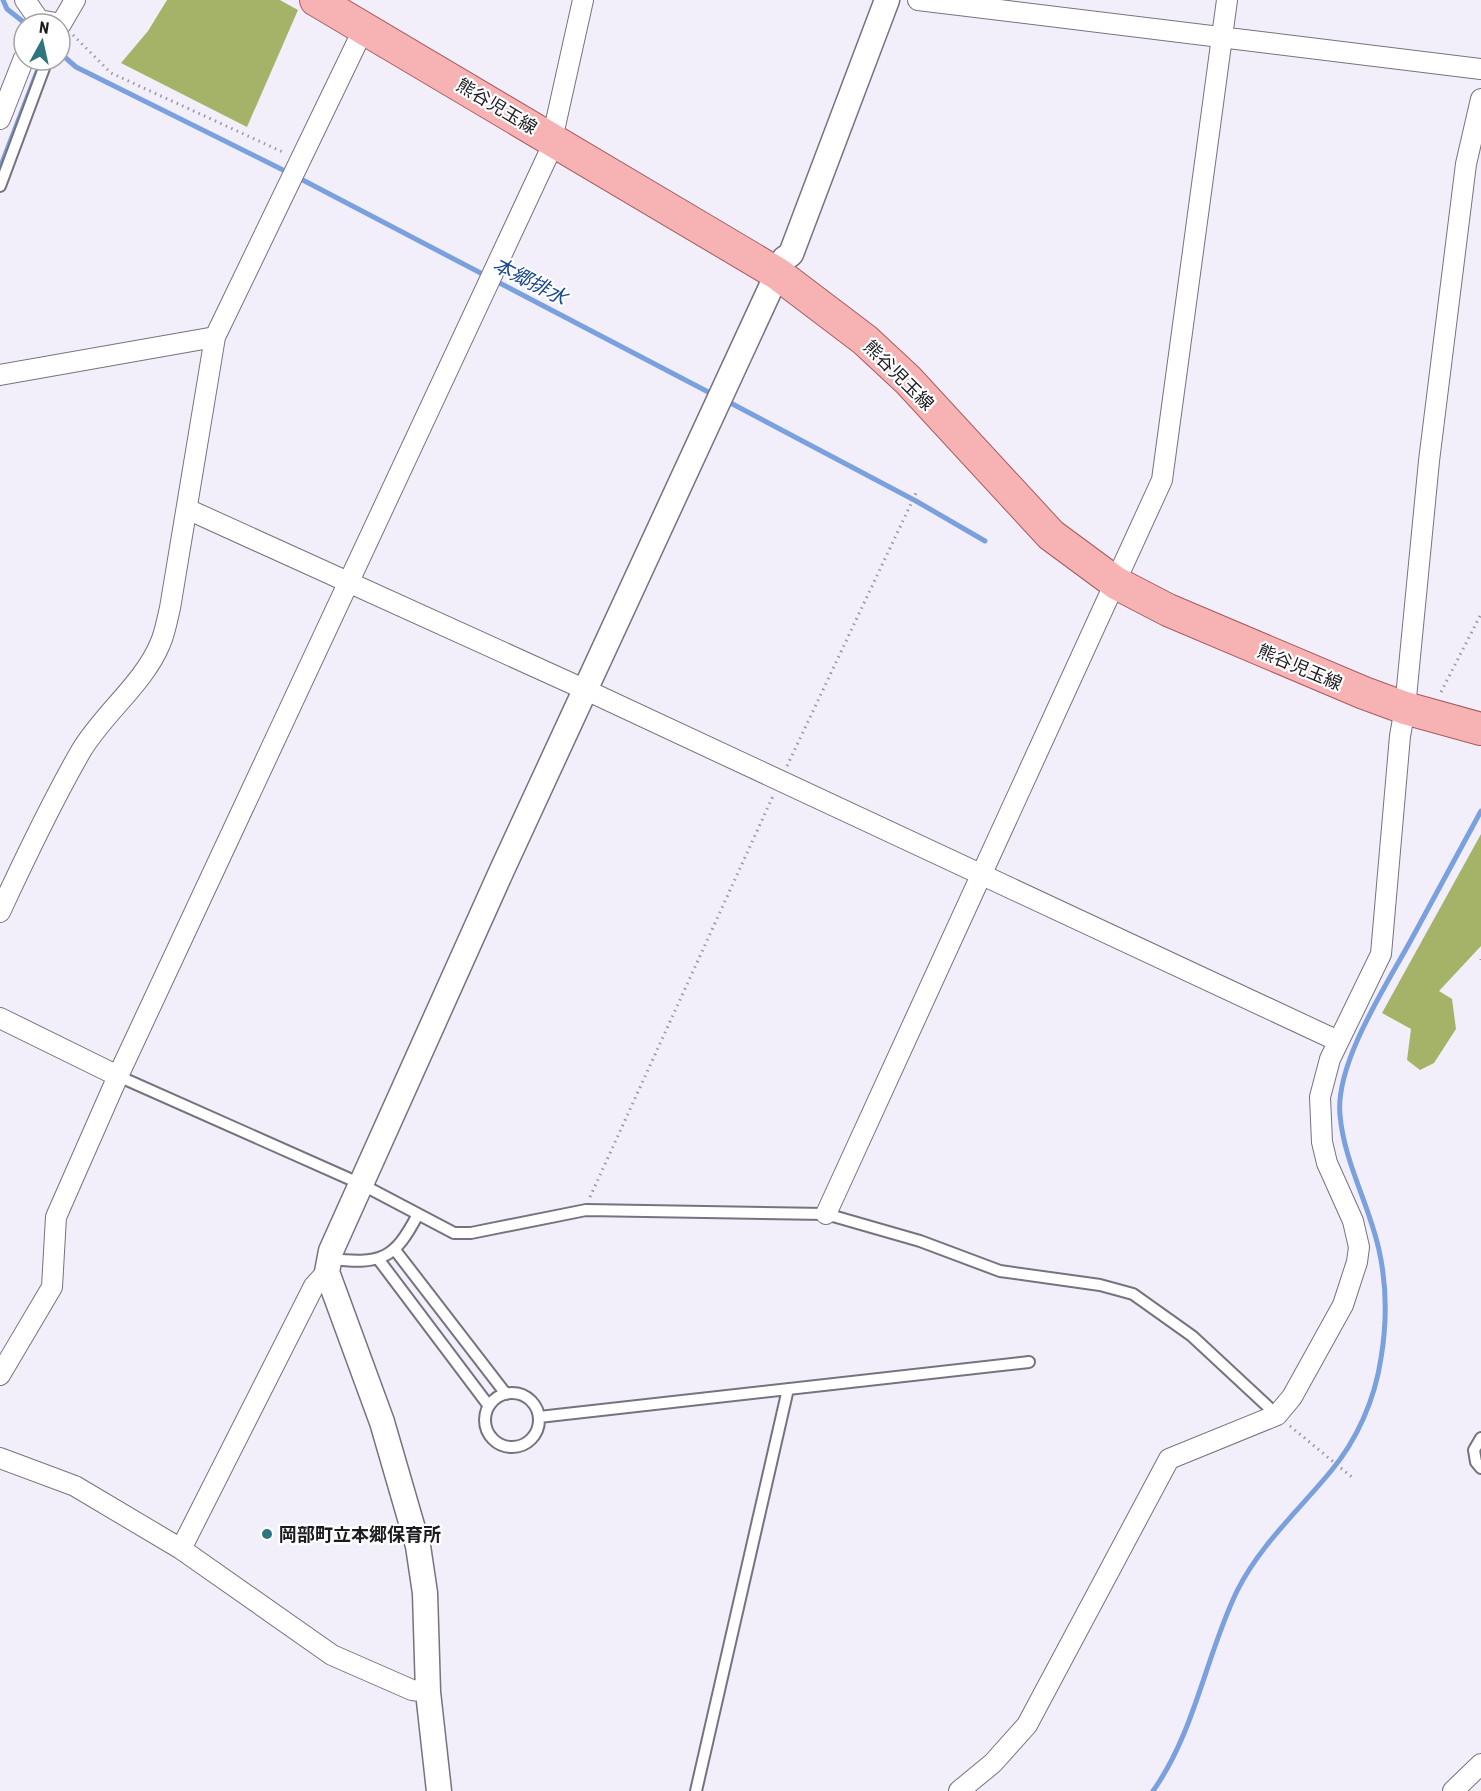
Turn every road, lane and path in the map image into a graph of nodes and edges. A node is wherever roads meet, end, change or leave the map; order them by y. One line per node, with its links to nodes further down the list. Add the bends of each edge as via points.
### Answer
1 (316, 0): 6 (main road, 熊谷児玉線)
2 (583, 0): 14 (street)
3 (887, 0): 17 (street, via 791,254 784,259)
4 (918, 0): 8 (street)
5 (1227, 0): 8 (street)
6 (364, 28): 14 (main road, 熊谷児玉線); 15 (street)
7 (72, 36): 15 (path, via 111,73)
8 (1222, 36): 9 (street); 23 (street, via 1166,467)
9 (1481, 69)
10 (18, 72): 13 (street)
11 (43, 72): 16 (lane)
12 (1481, 99): 26 (street, via 1466,164 1429,461)
13 (0, 119)
14 (553, 139): 17 (main road, 熊谷児玉線); 22 (street)
15 (300, 160): 18 (street)
16 (0, 186)
17 (778, 274): 23 (main road, 熊谷児玉線, via 865,340 908,380 1051,535); 25 (street)
18 (215, 337): 19 (street); 21 (street)
19 (0, 375)
20 (917, 491): 28 (path)
21 (187, 509): 22 (street); 30 (street, via 160,644 149,664 81,751)
22 (349, 583): 25 (street); 33 (street)
23 (1116, 583): 26 (main road, 熊谷児玉線, via 1168,610 1319,675); 29 (street)
24 (1481, 614): 26 (path)
25 (586, 690): 28 (street); 34 (street)
26 (1417, 712): 27 (main road, 熊谷児玉線); 32 (street, via 1400,736 1382,954)
27 (1481, 729)
28 (780, 780): 29 (street); 35 (path)
29 (983, 875): 32 (street); 37 (street)
30 (0, 912)
31 (0, 1018): 33 (street)
32 (1338, 1041): 46 (street, via 1324,1078 1320,1118 1327,1163 1357,1233 1357,1262 1339,1314 1292,1397)
33 (118, 1076): 34 (lane); 42 (street, via 56,1217 52,1287)
34 (361, 1184): 36 (lane); 40 (street)
35 (586, 1210): 36 (lane, via 471,1233 454,1233); 37 (lane)
36 (418, 1214): 38 (lane)
37 (826, 1214): 46 (lane, via 920,1241 1000,1271 1100,1285 1133,1294 1192,1336)
38 (395, 1250): 39 (lane); 44 (lane)
39 (379, 1260): 40 (lane); 45 (lane)
40 (329, 1265): 52 (street); 53 (street, via 382,1422 418,1546 425,1593)
41 (1029, 1362): 43 (lane)
42 (0, 1375)
43 (788, 1389): 47 (lane); 56 (lane)
44 (506, 1394): 45 (lane); 47 (lane, via 515,1393 531,1401)
45 (489, 1406): 47 (lane, via 486,1430 498,1444 507,1447 531,1440)
46 (1277, 1415): 51 (path); 57 (street, via 1169,1459 1027,1725 993,1763)
47 (539, 1418)
48 (1481, 1438): 50 (lane, via 1474,1450)
49 (0, 1458): 52 (street, via 75,1486)
50 (1481, 1468)
51 (1353, 1478)
52 (182, 1549): 53 (street, via 332,1655 412,1690)
53 (428, 1692): 55 (street)
54 (1481, 1764): 58 (street)
55 (439, 1791)
56 (696, 1791)
57 (959, 1791)
58 (1453, 1791)

